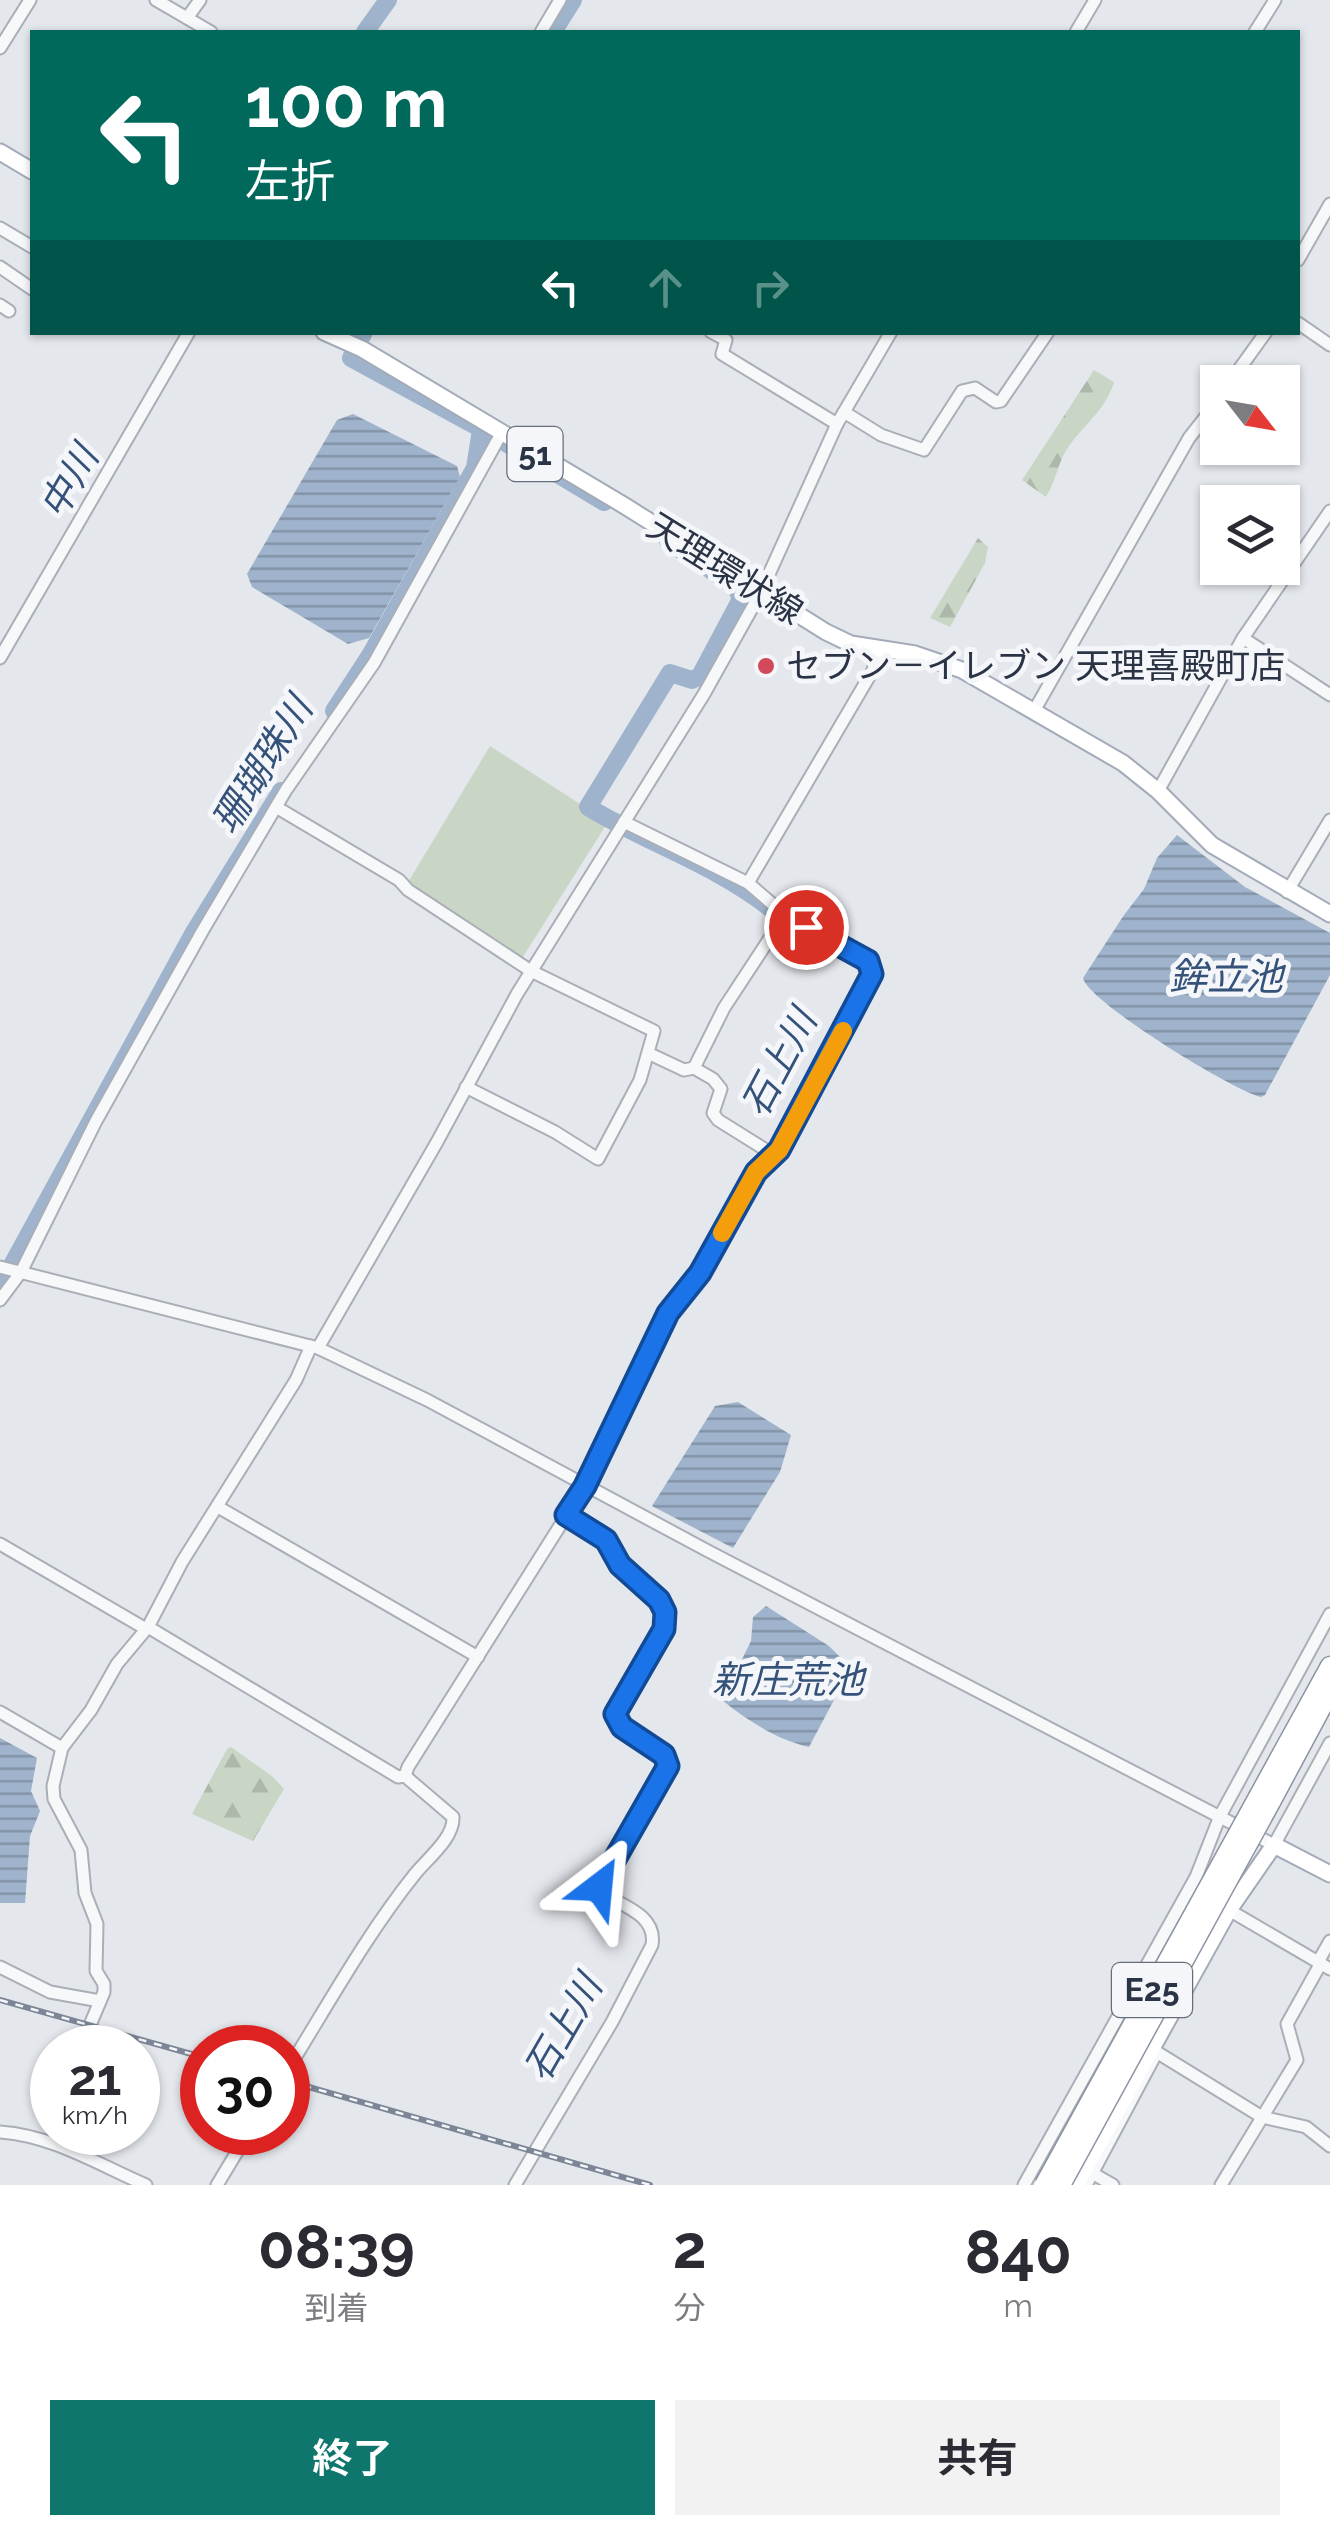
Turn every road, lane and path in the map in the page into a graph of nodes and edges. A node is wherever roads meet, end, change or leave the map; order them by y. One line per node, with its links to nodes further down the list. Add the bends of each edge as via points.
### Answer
1 (30, 0): 12 (street)
2 (156, 0): 7 (street)
3 (200, 0): 7 (street)
4 (560, 0): 9 (street)
5 (1095, 0): 10 (street)
6 (1275, 0): 11 (street)
7 (187, 18): 8 (street)
8 (208, 30)
9 (541, 30)
10 (1077, 30)
11 (1256, 30)
12 (0, 48)
13 (0, 152): 14 (main road)
14 (30, 169)
15 (1330, 204): 18 (street)
16 (0, 228): 17 (street)
17 (30, 247)
18 (1300, 256)
19 (0, 268): 20 (street)
20 (30, 288)
21 (1300, 324): 28 (street)
22 (187, 335): 38 (street)
23 (330, 335): 33 (main road, 天理環状線 / 51)
24 (716, 335): 31 (street, via 726,340 722,354)
25 (888, 335): 30 (street)
26 (1046, 335): 30 (street, via 1001,401 974,388 962,390 924,450)
27 (1264, 335): 29 (street)
28 (1330, 345)
29 (1242, 365)
30 (844, 412): 31 (street)
31 (837, 424): 35 (street)
32 (1200, 424): 40 (street)
33 (502, 434): 35 (main road, 天理環状線 / 51); 42 (street, via 374,662)
34 (1330, 511): 36 (street)
35 (760, 594): 37 (main road, 天理環状線 / 51, via 851,644); 44 (street)
36 (1243, 638): 39 (street); 41 (street)
37 (879, 650): 40 (main road, 天理環状線 / 51, via 962,670); 45 (street)
38 (0, 658)
39 (1330, 695)
40 (1034, 711): 41 (main road, 天理環状線 / 51)
41 (1158, 791): 46 (main road, 天理環状線 / 51, via 1212,845)
42 (276, 807): 49 (street, via 399,880); 55 (street, via 96,1121)
43 (1330, 820): 46 (street)
44 (624, 822): 45 (street); 49 (street)
45 (748, 883): 48 (street)
46 (1287, 892): 47 (main road, 天理環状線 / 51)
47 (1330, 914)
48 (783, 918): 51 (street); 53 (street, via 868,961 872,974)
49 (531, 971): 50 (street, via 654,1031); 52 (street)
50 (650, 1054): 51 (street); 52 (street, via 598,1158)
51 (694, 1068): 53 (street, via 721,1089 713,1113 718,1120)
52 (466, 1087): 57 (street)
53 (769, 1158): 58 (street, via 659,1328)
54 (0, 1267): 55 (street)
55 (21, 1272): 56 (street); 57 (street)
56 (0, 1300)
57 (314, 1347): 58 (street); 59 (street)
58 (585, 1486): 60 (street); 72 (street)
59 (218, 1507): 63 (street); 64 (street)
60 (566, 1515): 64 (street); 93 (street, via 606,1540 620,1565 664,1608 664,1629 615,1714 668,1764 599,1887 647,1920 652,1945)
61 (0, 1544): 63 (street)
62 (1330, 1614): 72 (street)
63 (147, 1628): 69 (street); 70 (street)
64 (478, 1656): 70 (street)
65 (1330, 1666): 71 (highway, E25)
66 (1330, 1692): 71 (highway, E25)
67 (0, 1712): 69 (street)
68 (1330, 1744): 73 (street)
69 (62, 1748): 79 (street, via 52,1786 81,1850 85,1893 97,1924)
70 (405, 1776): 81 (street, via 448,1810 454,1825 390,1906)
71 (1265, 1798): 95 (highway, E25, bridge); 96 (highway, E25, bridge)
72 (1220, 1816): 73 (street); 94 (street, via 1196,1877)
73 (1274, 1845): 74 (main road); 75 (main road)
74 (1330, 1874)
75 (1229, 1910): 77 (street); 82 (main road)
76 (1330, 1942): 77 (street)
77 (1323, 1964): 83 (street, via 1287,2024 1297,2060)
78 (0, 1966): 79 (street, via 50,1992)
79 (100, 2001): 80 (street)
80 (90, 2025)
81 (310, 2034)
82 (1154, 2050): 83 (street); 89 (main road)
83 (1262, 2118): 86 (street, via 1306,2128); 90 (street)
84 (0, 2132): 85 (street)
85 (30, 2136)
86 (1330, 2146)
87 (84, 2155): 91 (street)
88 (235, 2155): 92 (street)
89 (1088, 2175): 97 (main road); 98 (street)
90 (1226, 2183)
91 (146, 2185)
92 (217, 2185)
93 (515, 2185)
94 (1024, 2185)
95 (1044, 2185)
96 (1060, 2185)
97 (1076, 2185)
98 (1112, 2185)

